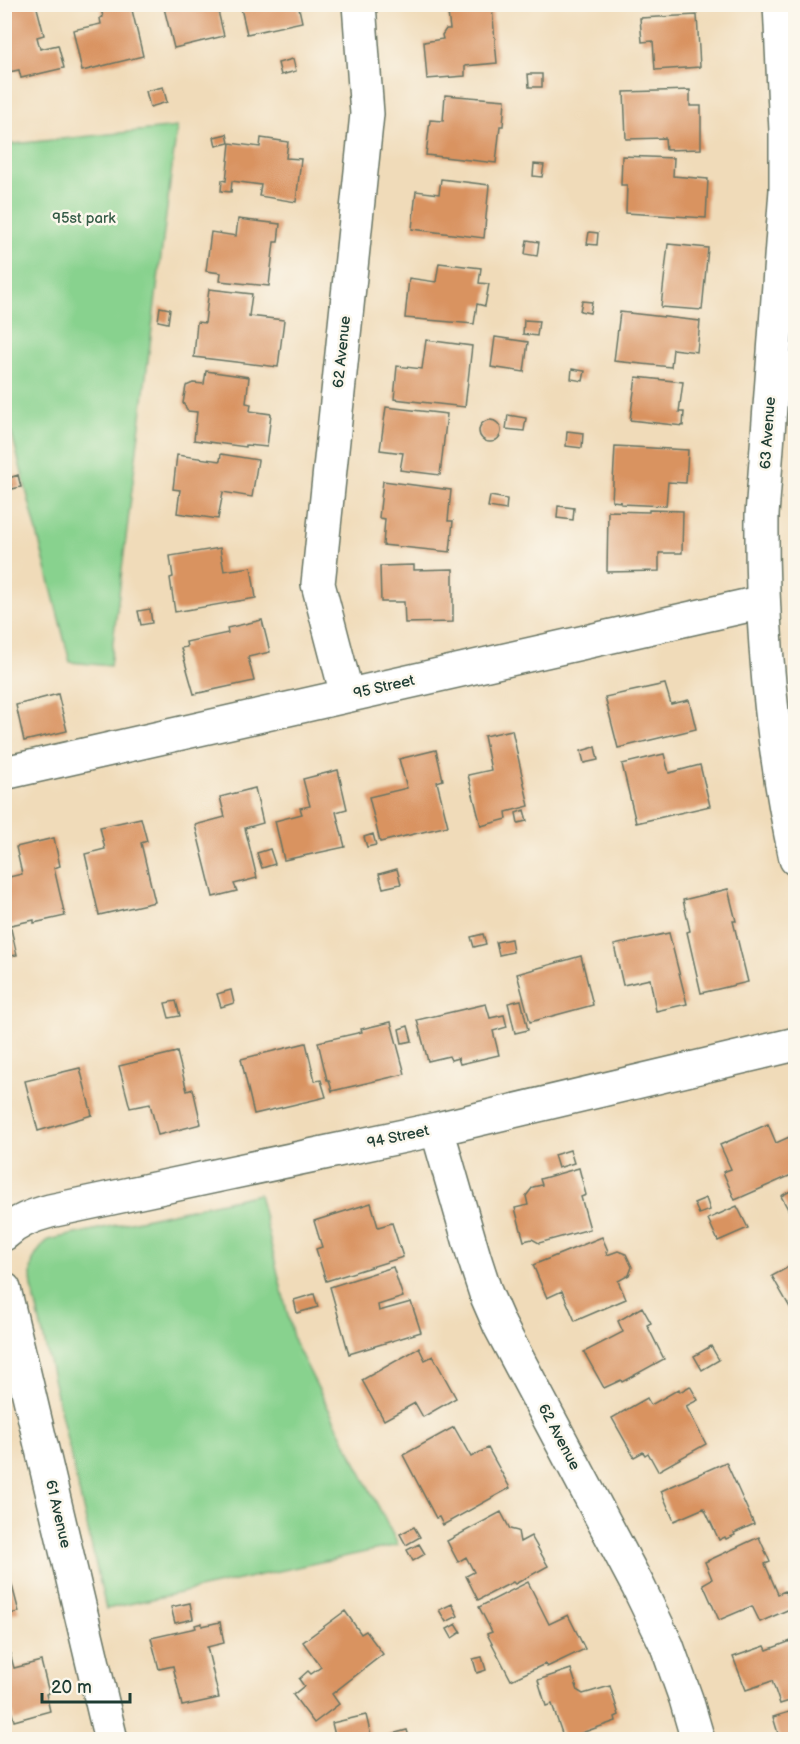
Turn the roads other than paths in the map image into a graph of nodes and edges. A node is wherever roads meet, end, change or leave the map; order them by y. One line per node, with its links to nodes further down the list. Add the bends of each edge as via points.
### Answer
1 (359, 4): 4 (street, 62 Avenue, via 367,114 318,584)
2 (780, 4): 3 (street, 63 Avenue, via 786,190 762,514)
3 (763, 602): 4 (street, 95 Street); 6 (street, 63 Avenue, via 782,785)
4 (347, 695): 5 (street, 95 Street)
5 (4, 773)
6 (795, 860)
7 (795, 1044): 8 (street, 94 Street)
8 (437, 1129): 9 (street, 94 Street, via 50,1211 29,1217); 12 (street, 62 Avenue, via 486,1294 653,1616 671,1656)
9 (4, 1234)
10 (4, 1289): 11 (street, 61 Avenue)
11 (111, 1740)
12 (698, 1740)

